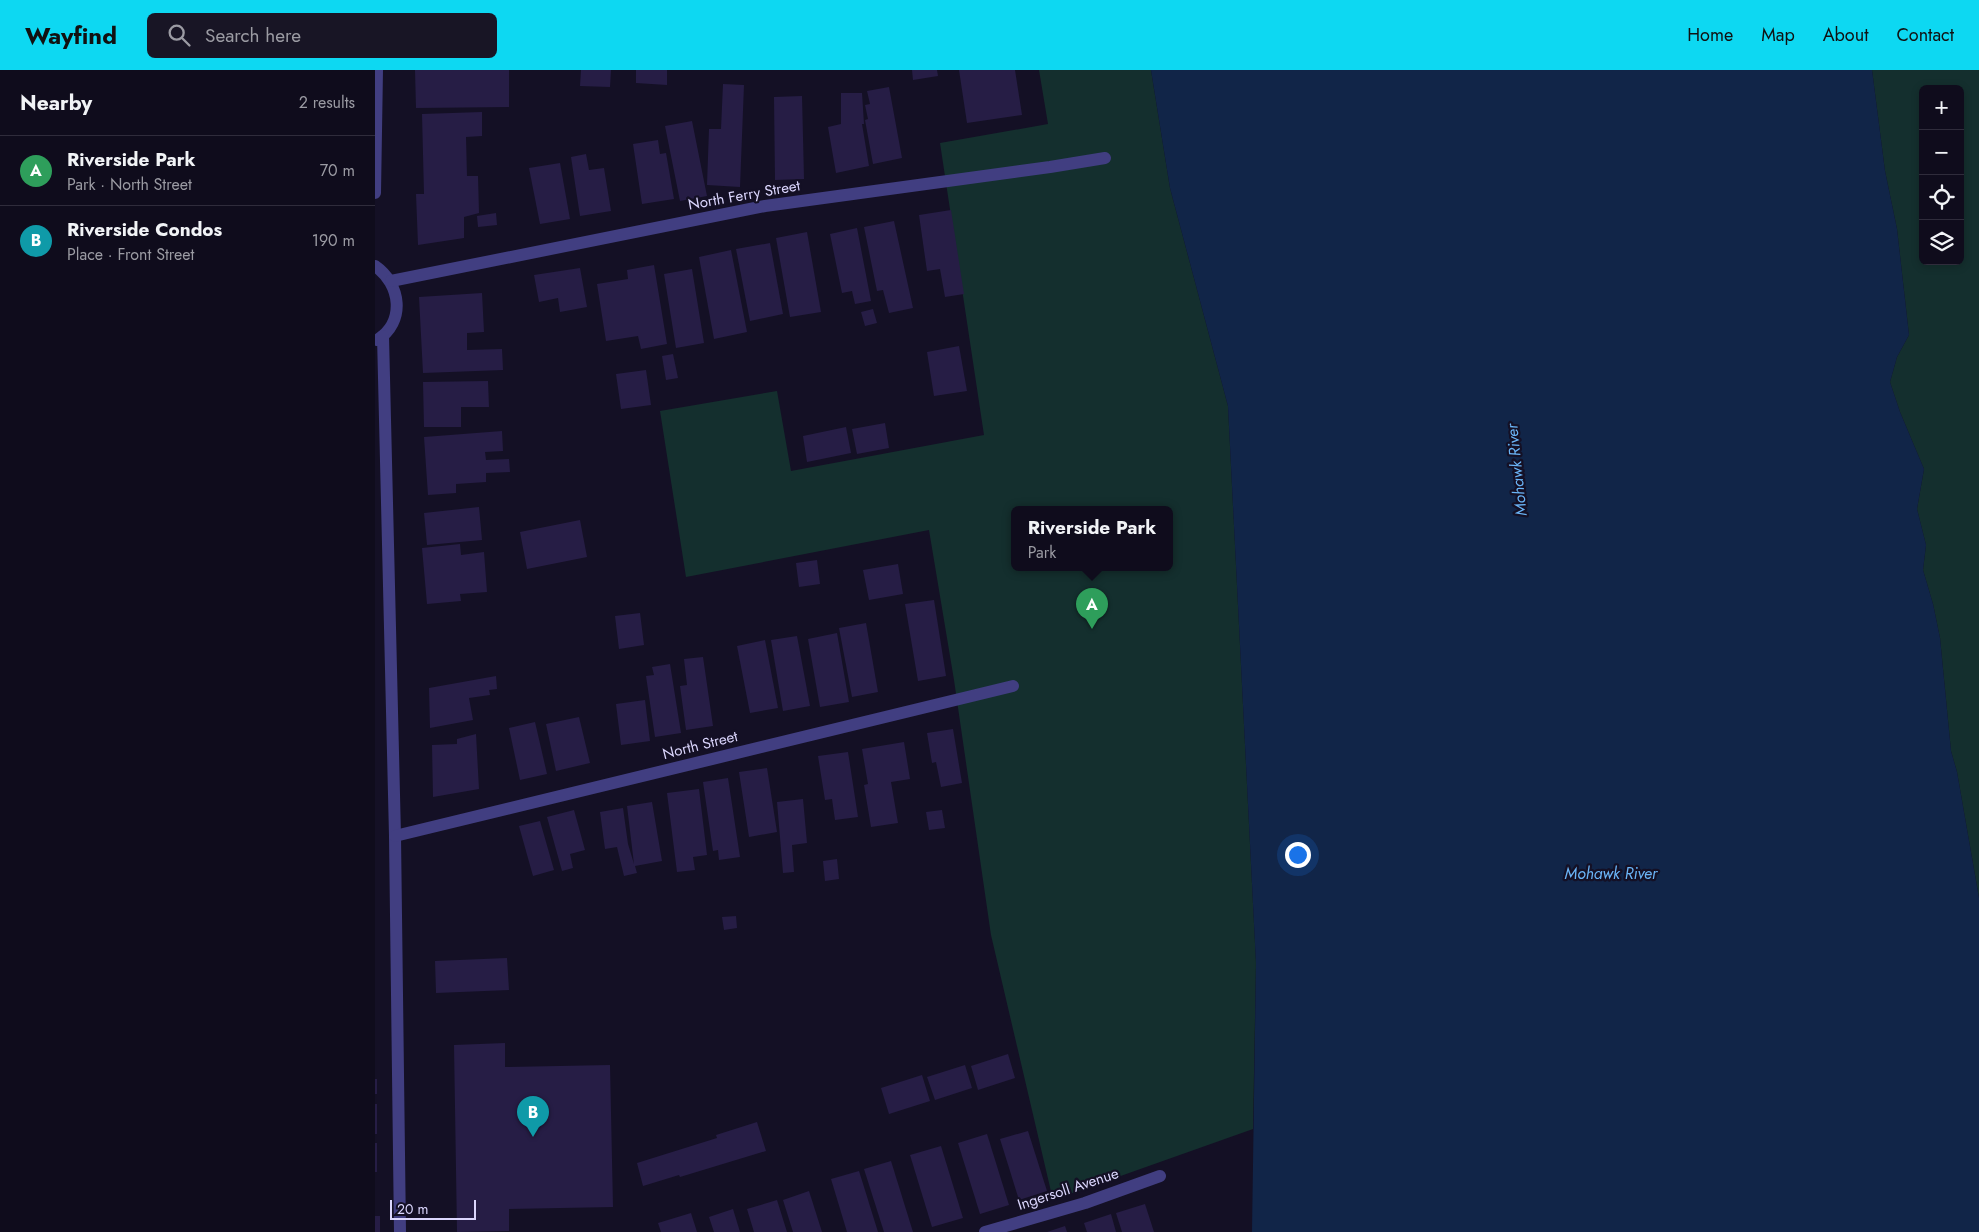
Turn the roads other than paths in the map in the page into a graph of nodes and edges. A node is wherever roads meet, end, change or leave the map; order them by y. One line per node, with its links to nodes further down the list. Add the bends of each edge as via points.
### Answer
1 (377, 70): 3 (street)
2 (1105, 158): 6 (street, North Ferry Street, via 765,206)
3 (375, 193)
4 (375, 252): 5 (street)
5 (375, 266): 6 (street)
6 (391, 281): 7 (street, via 397,295 397,310 392,324)
7 (379, 339): 9 (street)
8 (1013, 686): 9 (street, North Street)
9 (395, 836): 11 (street)
10 (1160, 1176): 12 (street, Ingersoll Avenue, via 1085,1203)
11 (400, 1232)
12 (985, 1232)

